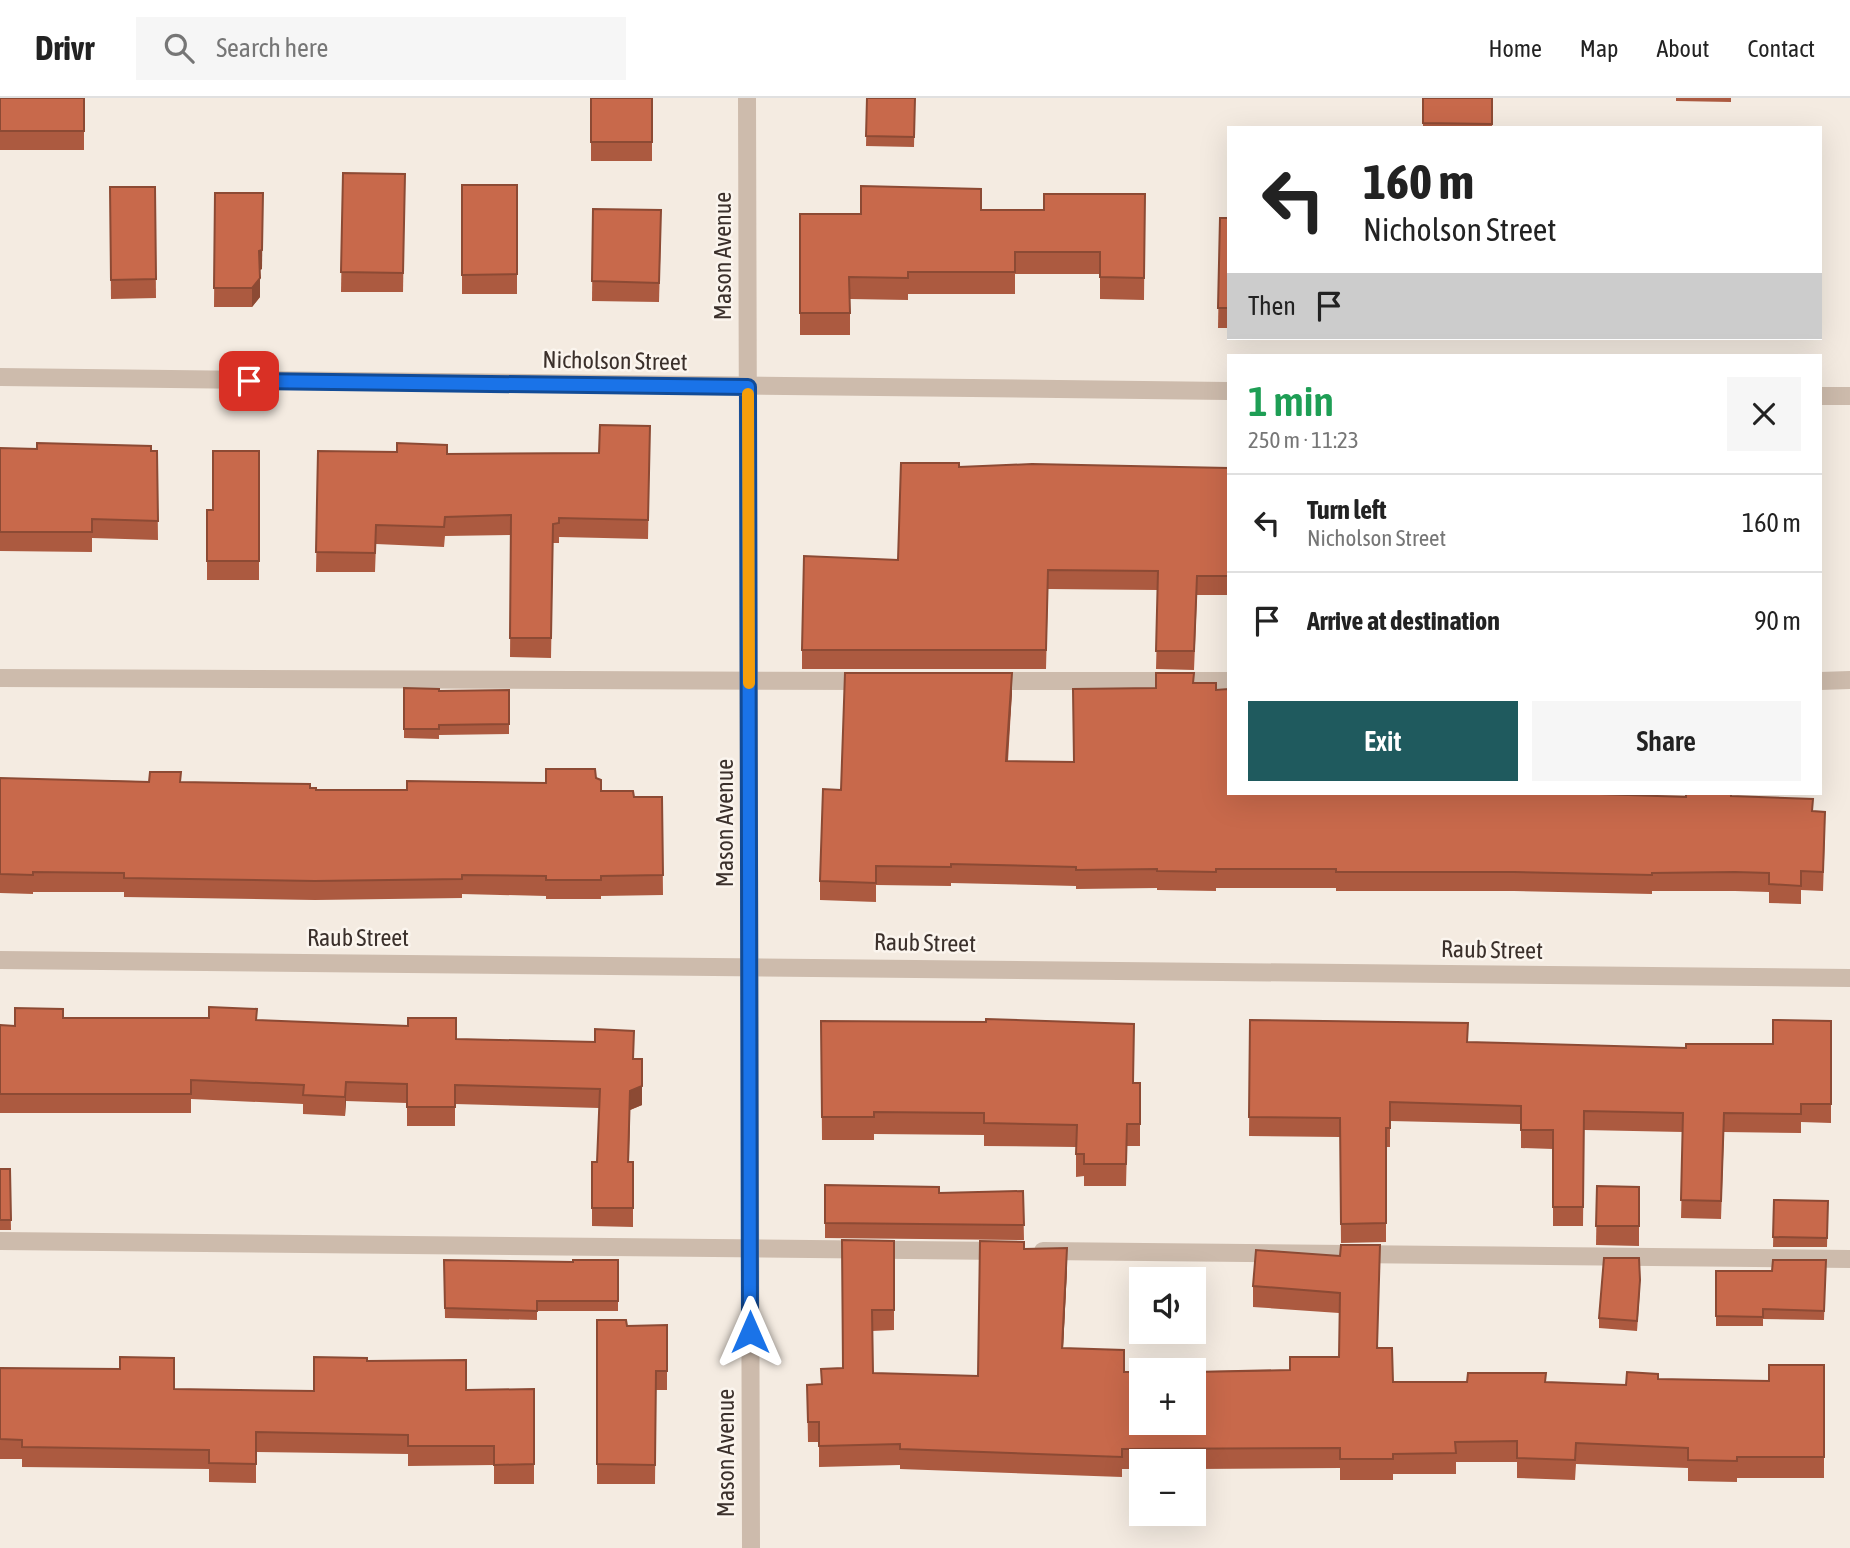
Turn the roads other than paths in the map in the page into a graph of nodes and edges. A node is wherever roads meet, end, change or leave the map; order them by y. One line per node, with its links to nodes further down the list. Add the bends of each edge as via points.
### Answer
1 (747, 98): 3 (street, Mason Avenue)
2 (0, 377): 3 (street, Nicholson Street)
3 (748, 387): 4 (street, Nicholson Street); 9 (street, Mason Avenue)
4 (1227, 391)
5 (1822, 396): 6 (street)
6 (1850, 396)
7 (0, 678): 9 (street)
8 (1850, 680): 13 (street)
9 (749, 681): 10 (street); 15 (street, Mason Avenue)
10 (886, 681)
11 (968, 681): 12 (street)
12 (1227, 681)
13 (1822, 681)
14 (0, 960): 15 (street, Raub Street)
15 (750, 965): 16 (street, Raub Street); 18 (street, Mason Avenue)
16 (1850, 978)
17 (0, 1241): 18 (street)
18 (750, 1248): 19 (street); 20 (street, Mason Avenue)
19 (1850, 1259)
20 (751, 1548)

